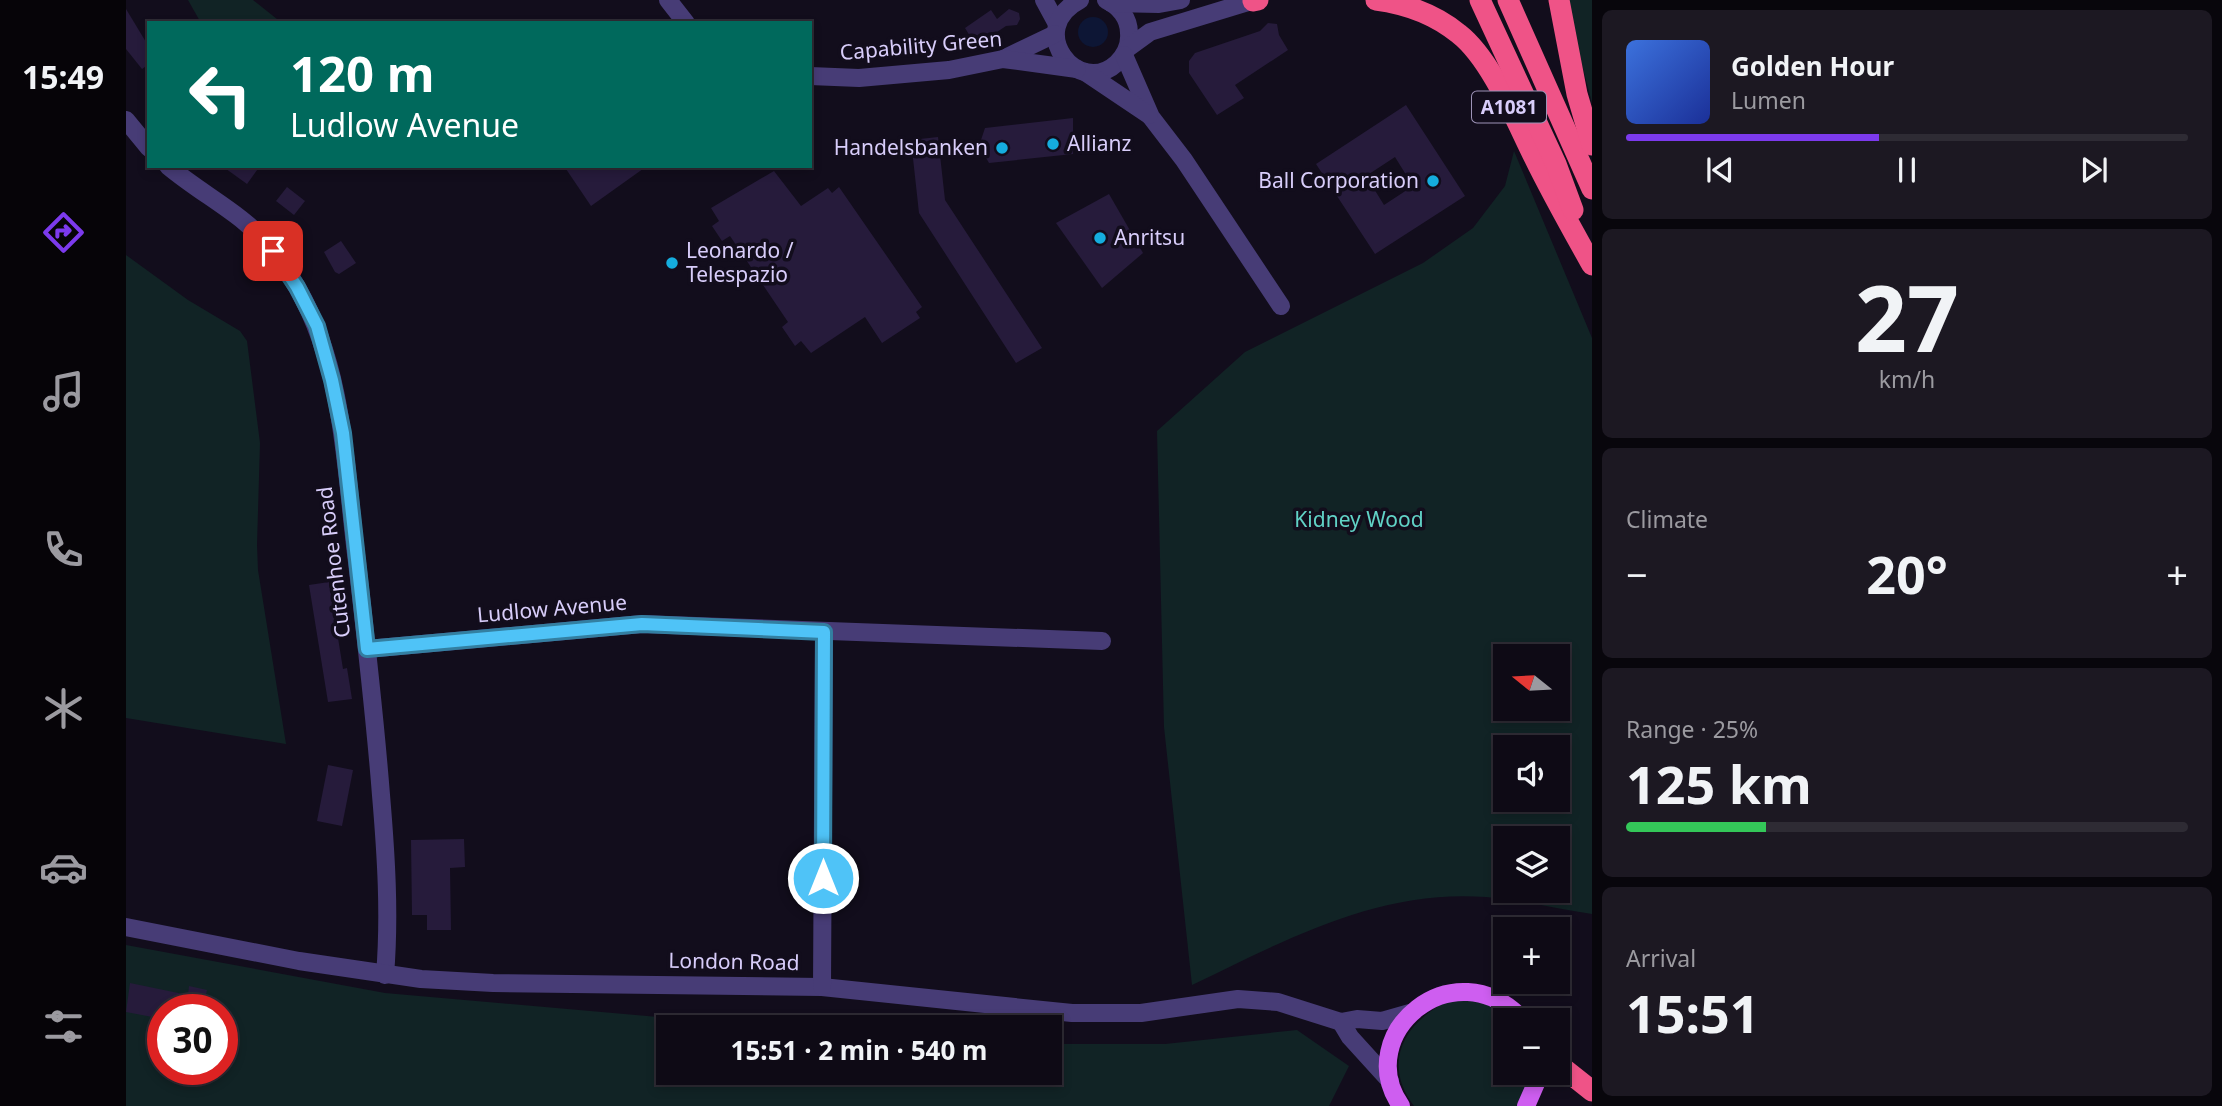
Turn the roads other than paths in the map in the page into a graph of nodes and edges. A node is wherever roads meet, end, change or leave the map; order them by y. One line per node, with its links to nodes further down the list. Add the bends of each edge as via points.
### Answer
1 (668, 0): 11 (street)
2 (1044, 0): 12 (street)
3 (1080, 0): 12 (street, via 1062,13)
4 (1181, 0): 10 (street, via 1159,4)
5 (1256, 0): 13 (street, via 1150,32)
6 (1376, 0): 23 (highway, A1081, via 1407,6 1436,19 1474,50 1498,85)
7 (1480, 0): 23 (highway, A1081, via 1556,164)
8 (1508, 0): 22 (highway, A1081)
9 (1559, 0): 19 (highway, A1081)
10 (1108, 1): 13 (street, via 1127,22)
11 (684, 21)
12 (1056, 29): 14 (street); 15 (street, via 1061,55)
13 (1126, 51): 15 (street, via 1104,71); 17 (street)
14 (1003, 59): 15 (street, Capability Green); 16 (street, Capability Green, via 949,70)
15 (1081, 70): 17 (street)
16 (812, 76)
17 (1152, 117): 24 (street)
18 (126, 120): 20 (street)
19 (1592, 145)
20 (147, 146)
21 (171, 168): 27 (street, Cutenhoe Road, via 242,220 273,251 317,326 343,433)
22 (1592, 189)
23 (1592, 263)
24 (1281, 306)
25 (824, 632): 26 (street, Ludlow Avenue); 27 (street, Ludlow Avenue, via 642,624); 30 (street)
26 (1102, 641)
27 (367, 649): 29 (street, Cutenhoe Road, via 384,838)
28 (126, 927): 29 (street, London Road)
29 (385, 975): 30 (street, London Road, via 493,983)
30 (822, 987): 33 (street, London Road, via 1082,1014 1141,1013 1212,1001 1258,1000)
31 (1511, 1008): 32 (main road, via 1491,996 1448,992)
32 (1410, 1013): 33 (street, London Road, via 1382,1021); 35 (main road, via 1392,1045)
33 (1341, 1022): 35 (street)
34 (1570, 1074): 37 (highway)
35 (1390, 1081): 38 (main road)
36 (1535, 1085): 39 (main road)
37 (1592, 1091)
38 (1401, 1106)
39 (1526, 1106)

